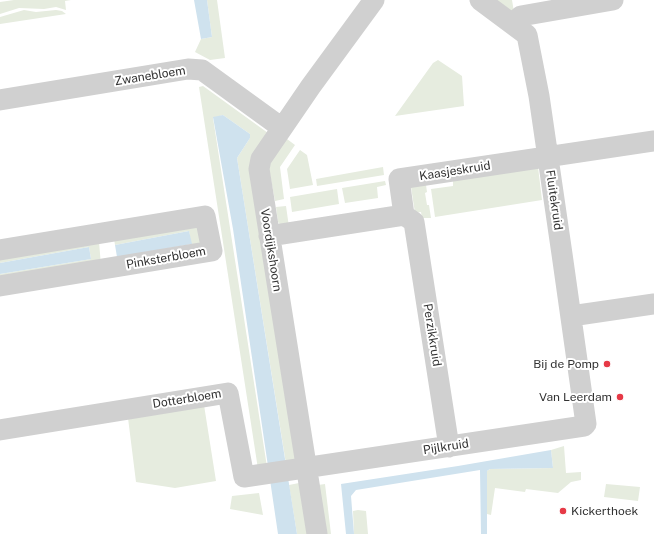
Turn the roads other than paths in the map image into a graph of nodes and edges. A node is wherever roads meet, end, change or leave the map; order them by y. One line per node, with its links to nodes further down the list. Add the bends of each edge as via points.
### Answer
1 (374, 0): 6 (street, Voordijkshoorn)
2 (480, 0): 4 (street, Fluitekruid)
3 (613, 0): 4 (street, via 521,16)
4 (513, 23): 8 (street, Fluitekruid, via 527,35)
5 (0, 100): 6 (street, Zwanebloem, via 188,69 202,70)
6 (282, 128): 10 (street, Voordijkshoorn, via 261,159 259,169)
7 (654, 141): 8 (street)
8 (548, 157): 9 (street, Kaasjeskruid, via 399,179); 14 (street, Fluitekruid)
9 (409, 219): 10 (street); 17 (street, Perzikkruid)
10 (269, 236): 18 (street, Voordijkshoorn)
11 (0, 250): 12 (street, Pinksterbloem, via 205,216 212,251)
12 (0, 286)
13 (654, 304): 14 (street)
14 (571, 316): 15 (street, Fluitekruid)
15 (586, 424): 17 (street, Pijlkruid, via 581,427)
16 (0, 430): 18 (street, Dotterbloem, via 228,393 244,477)
17 (450, 447): 18 (street, Pijlkruid)
18 (302, 469): 19 (street, Voordijkshoorn)
19 (317, 534)

